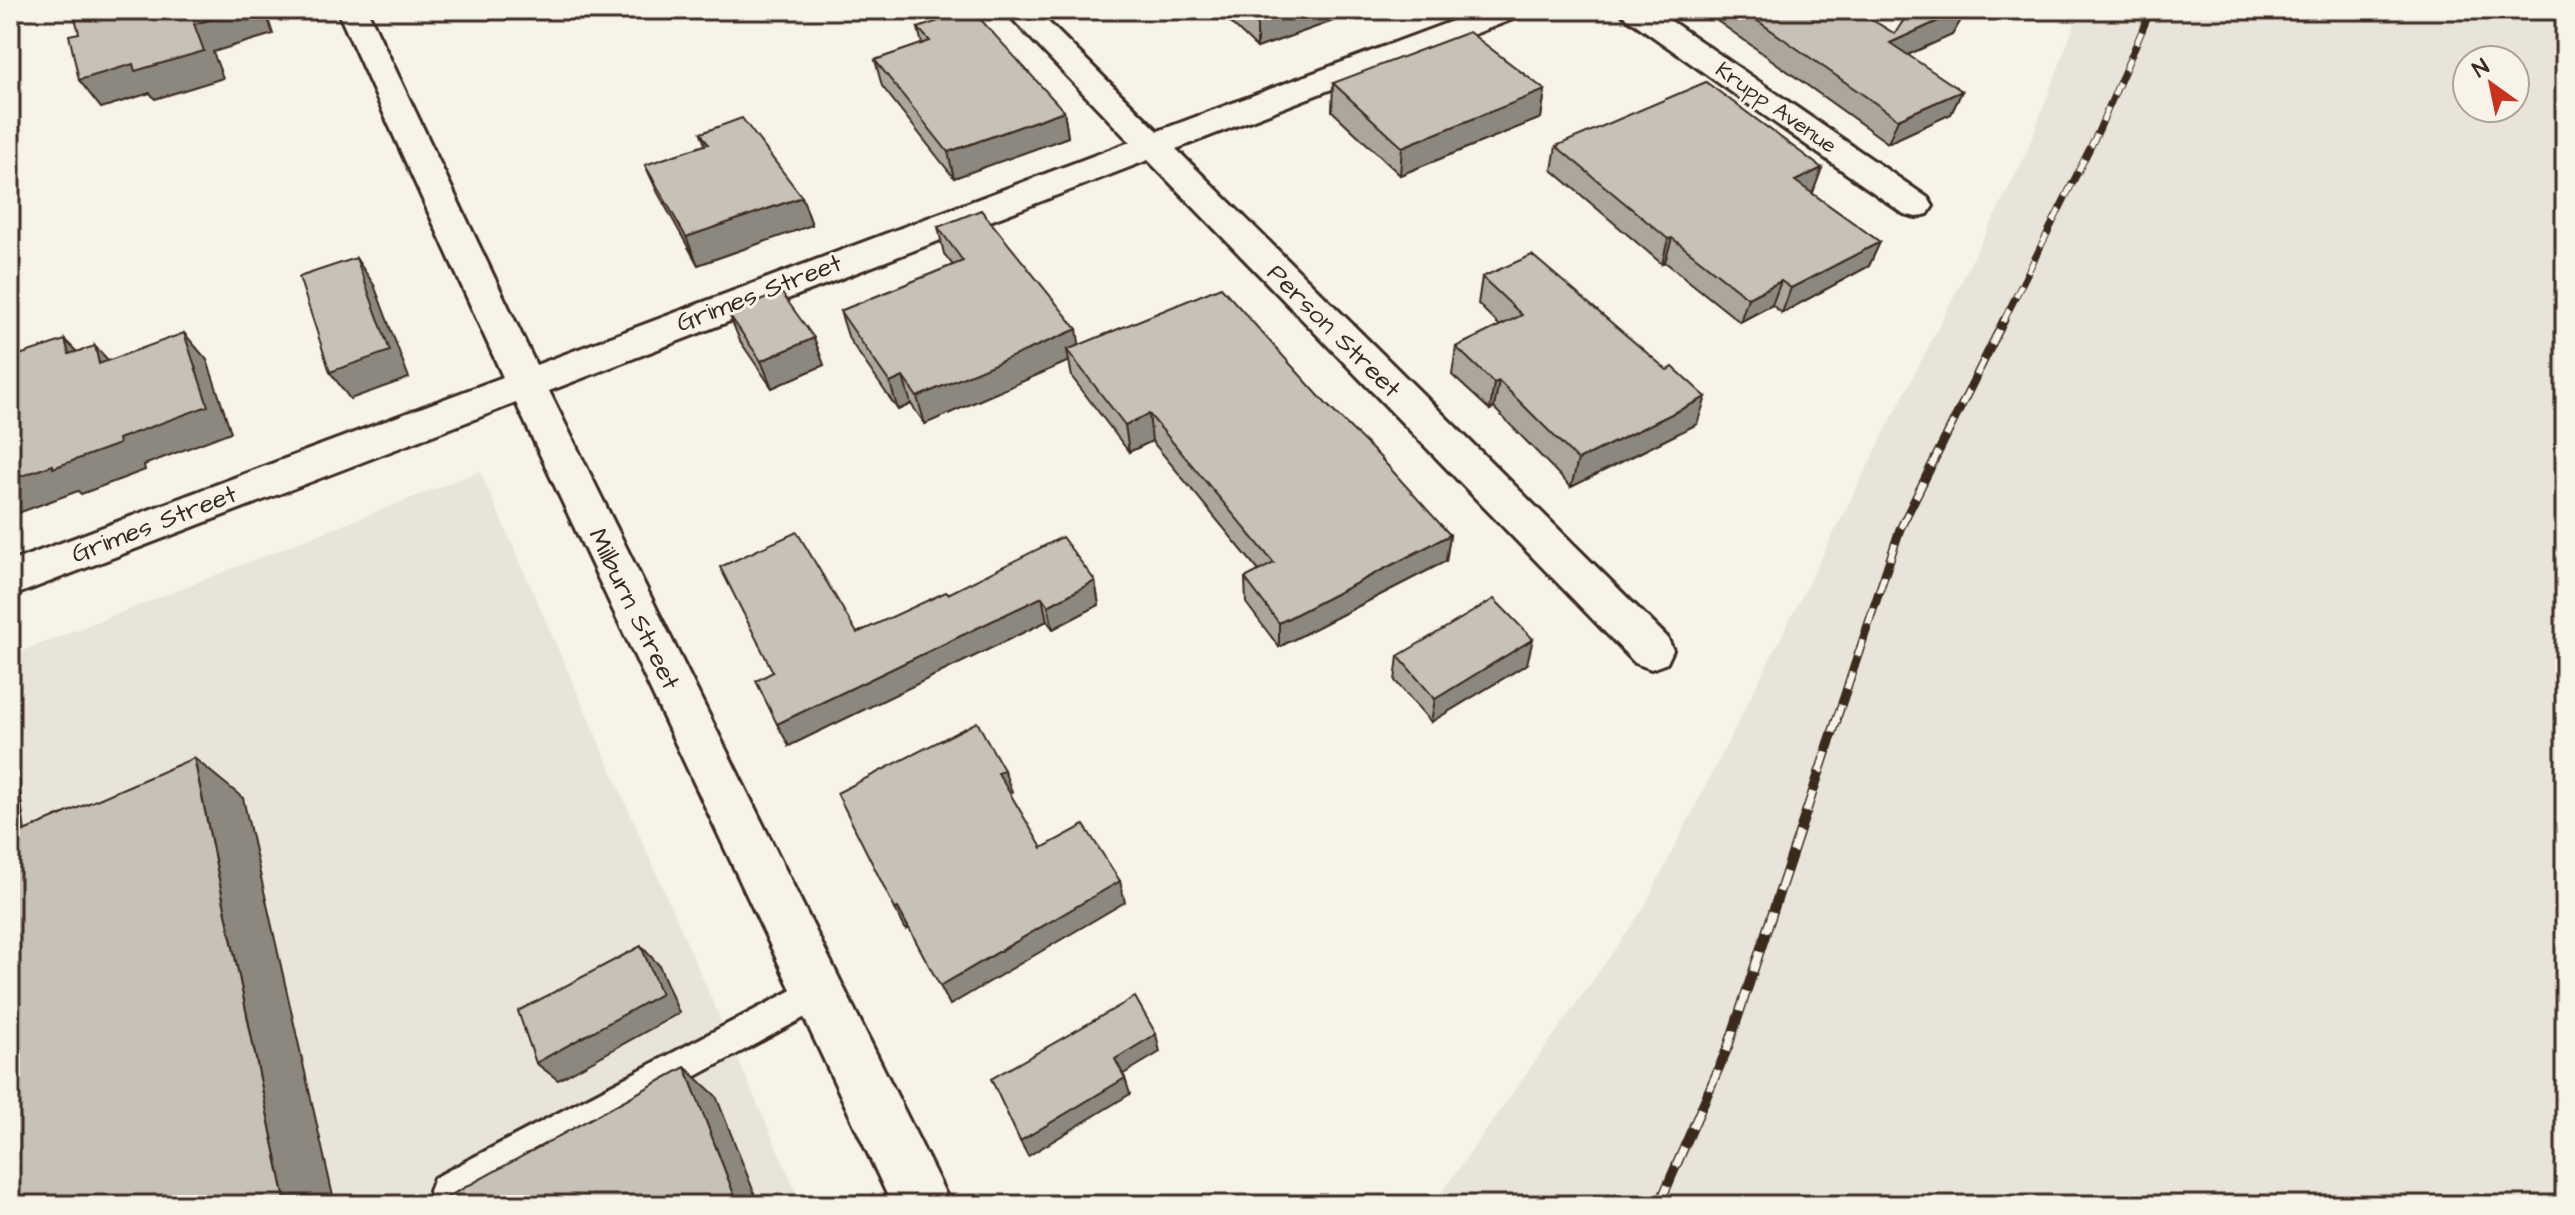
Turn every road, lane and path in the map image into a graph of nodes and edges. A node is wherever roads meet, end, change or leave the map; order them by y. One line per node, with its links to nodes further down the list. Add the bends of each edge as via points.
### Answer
1 (352, 10): 7 (street, Milburn Street)
2 (1019, 10): 5 (street, Person Street)
3 (1510, 10): 5 (street, Grimes Street)
4 (1635, 10): 6 (street, Krupp Avenue)
5 (1150, 146): 7 (street, Grimes Street); 9 (street, Person Street)
6 (1916, 206)
7 (525, 382): 8 (street, Grimes Street); 10 (street, Milburn Street)
8 (10, 580)
9 (1651, 650)
10 (819, 992): 11 (lane); 12 (street, Milburn Street)
11 (447, 1191)
12 (922, 1205)

